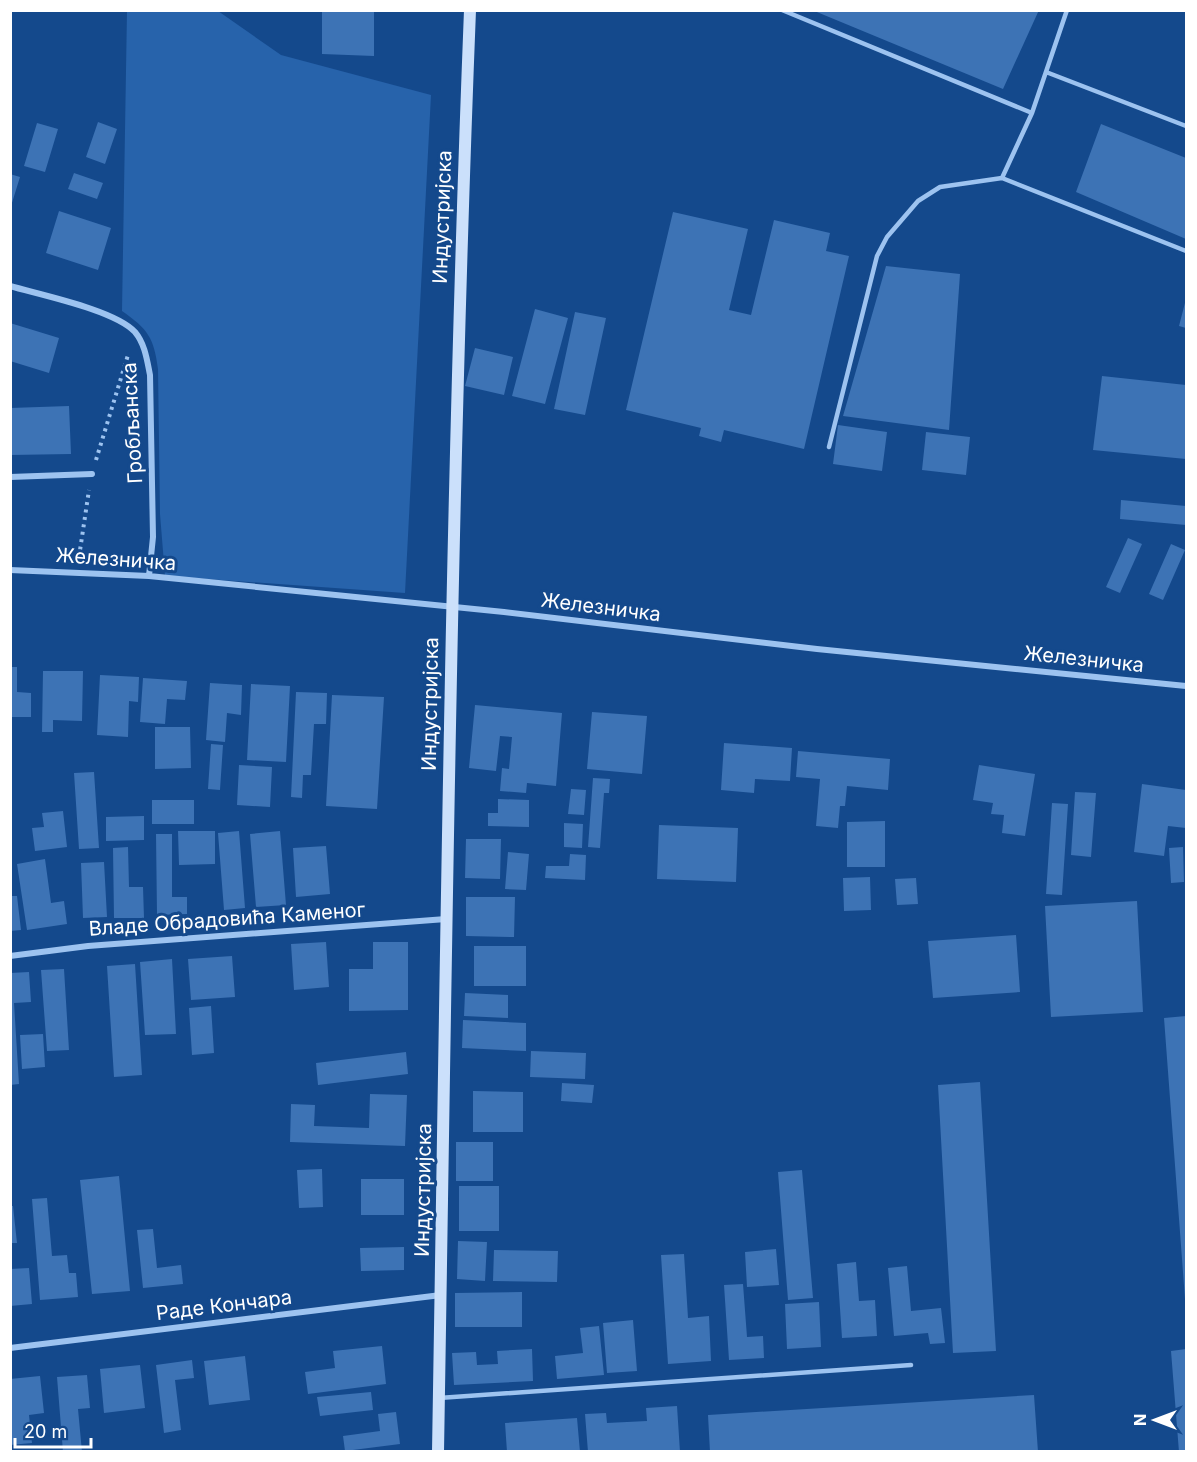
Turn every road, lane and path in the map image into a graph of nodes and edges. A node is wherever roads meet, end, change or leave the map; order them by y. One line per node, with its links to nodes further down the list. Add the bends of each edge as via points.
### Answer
1 (470, 10): 17 (main road, Индустријска, via 459,273)
2 (782, 10): 5 (lane)
3 (1067, 10): 4 (lane)
4 (1046, 72): 5 (lane); 6 (lane)
5 (1032, 113): 7 (lane)
6 (1186, 126)
7 (1002, 178): 8 (lane); 11 (lane, via 940,186 918,201 887,237 877,256)
8 (1186, 251)
9 (10, 286): 10 (street, Гробљанска, via 118,319)
10 (135, 333): 12 (path); 16 (street, Гробљанска, via 146,353 150,375 153,537)
11 (829, 447)
12 (92, 474): 13 (street); 15 (path)
13 (10, 477)
14 (10, 570): 15 (street, Железничка)
15 (76, 572): 16 (street, Железничка)
16 (149, 576): 17 (street, Железничка)
17 (452, 607): 18 (street, Железничка); 19 (main road, Индустријска)
18 (1186, 686)
19 (447, 919): 20 (street, Владе Обрадовића Каменог, via 88,946); 21 (main road, Индустријска)
20 (10, 956)
21 (441, 1296): 22 (street, Раде Кончара); 24 (main road, Индустријска)
22 (10, 1348)
23 (911, 1365): 24 (lane)
24 (439, 1398): 25 (main road, Индустријска)
25 (438, 1452)

